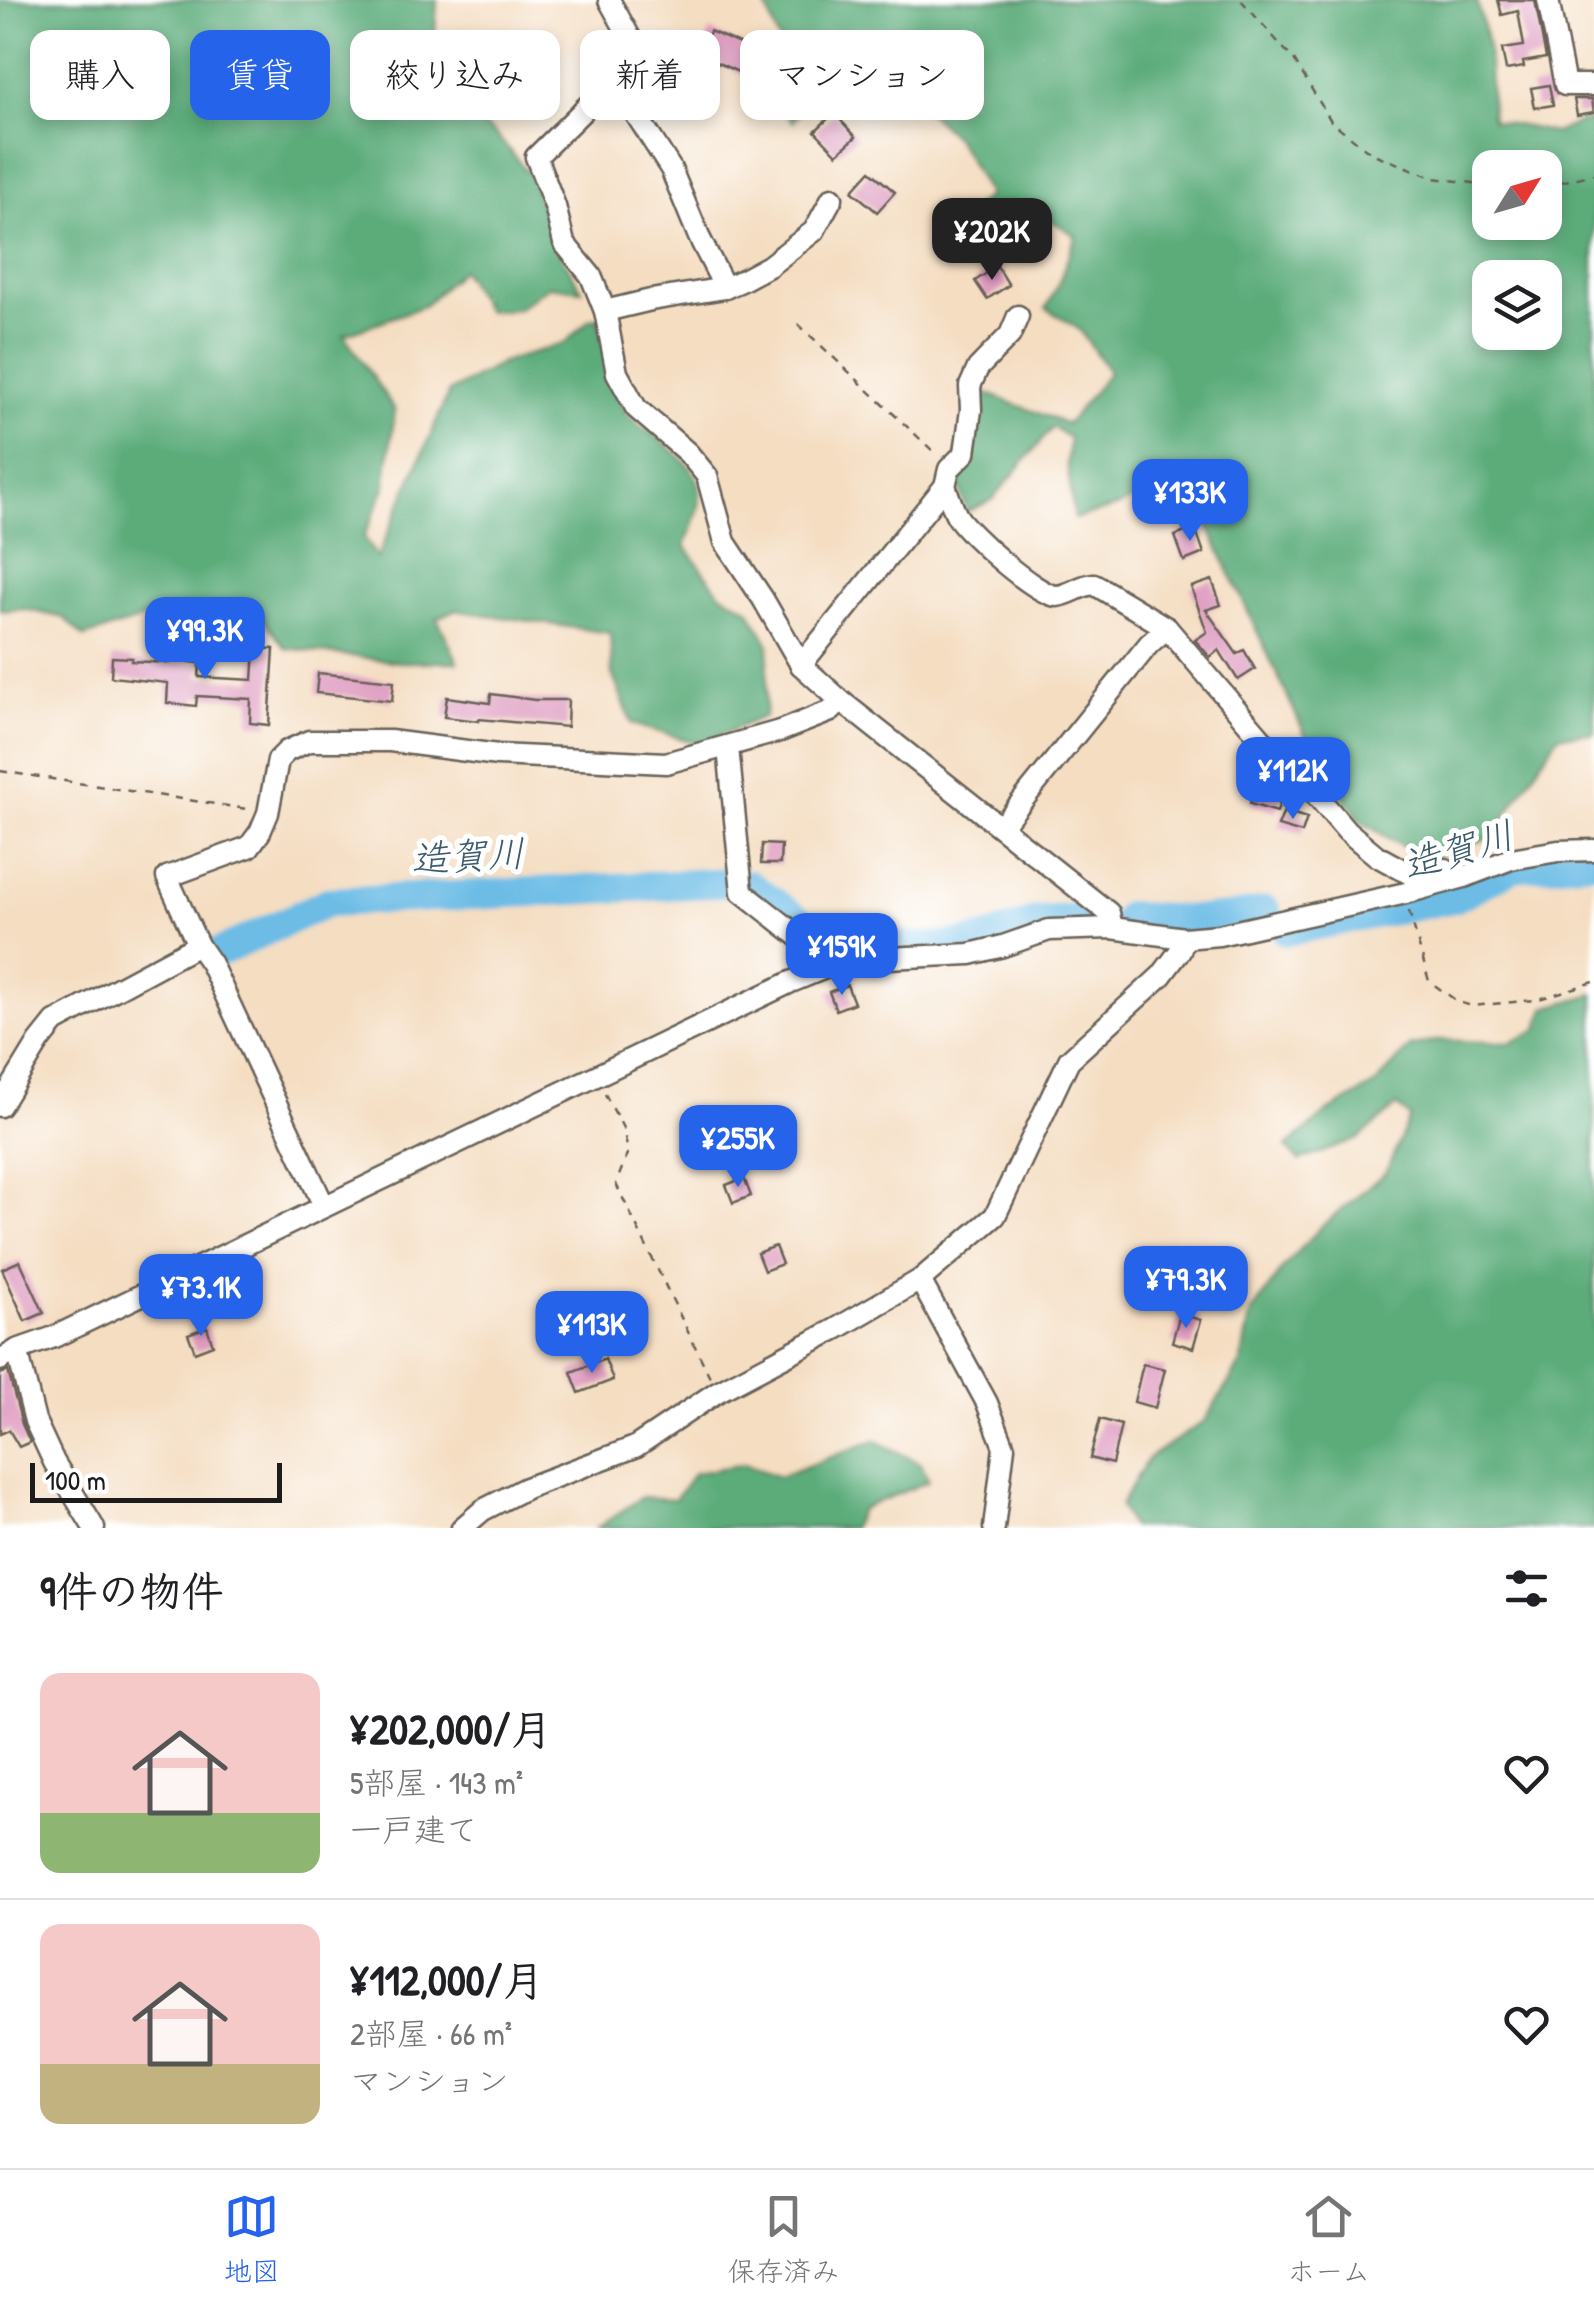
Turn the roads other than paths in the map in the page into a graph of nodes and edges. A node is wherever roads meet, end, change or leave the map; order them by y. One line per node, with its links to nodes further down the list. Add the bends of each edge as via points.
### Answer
1 (609, 0): 3 (street)
2 (1548, 0): 4 (street, via 1565,85)
3 (626, 30)
4 (1594, 84)
5 (580, 114): 9 (street, via 536,158 564,243 590,276)
6 (640, 120): 8 (street, via 671,168)
7 (832, 198): 8 (street, via 814,231 769,266)
8 (725, 288): 9 (street)
9 (605, 311): 13 (street, via 617,373 636,408 706,476 725,542)
10 (1018, 316): 11 (street, via 970,386 965,453)
11 (947, 478): 12 (street, via 957,516 1004,564 1050,595 1094,584); 13 (street)
12 (1167, 628): 16 (street); 18 (street, via 1347,831 1410,874 1432,875 1454,865)
13 (801, 666): 14 (street)
14 (841, 700): 15 (street, via 831,711); 16 (street)
15 (728, 747): 21 (street, via 666,763 498,755 390,741 309,742 278,760 268,812 249,847 167,876); 22 (street, via 742,892)
16 (1002, 827): 19 (street, via 1108,913)
17 (1594, 850): 18 (street, via 1511,859)
18 (1464, 877): 20 (street)
19 (1112, 928): 20 (street); 22 (street, via 1049,930 970,954)
20 (1184, 938): 25 (street, via 1161,976 1070,1060 995,1216)
21 (198, 945): 23 (street, via 55,1022); 24 (street)
22 (830, 966): 24 (street)
23 (0, 1106)
24 (324, 1206): 26 (street)
25 (920, 1280): 28 (street, via 717,1392 635,1447 526,1488); 29 (street, via 1004,1447)
26 (9, 1355): 27 (street, via 54,1462)
27 (94, 1528)
28 (462, 1528)
29 (994, 1528)

